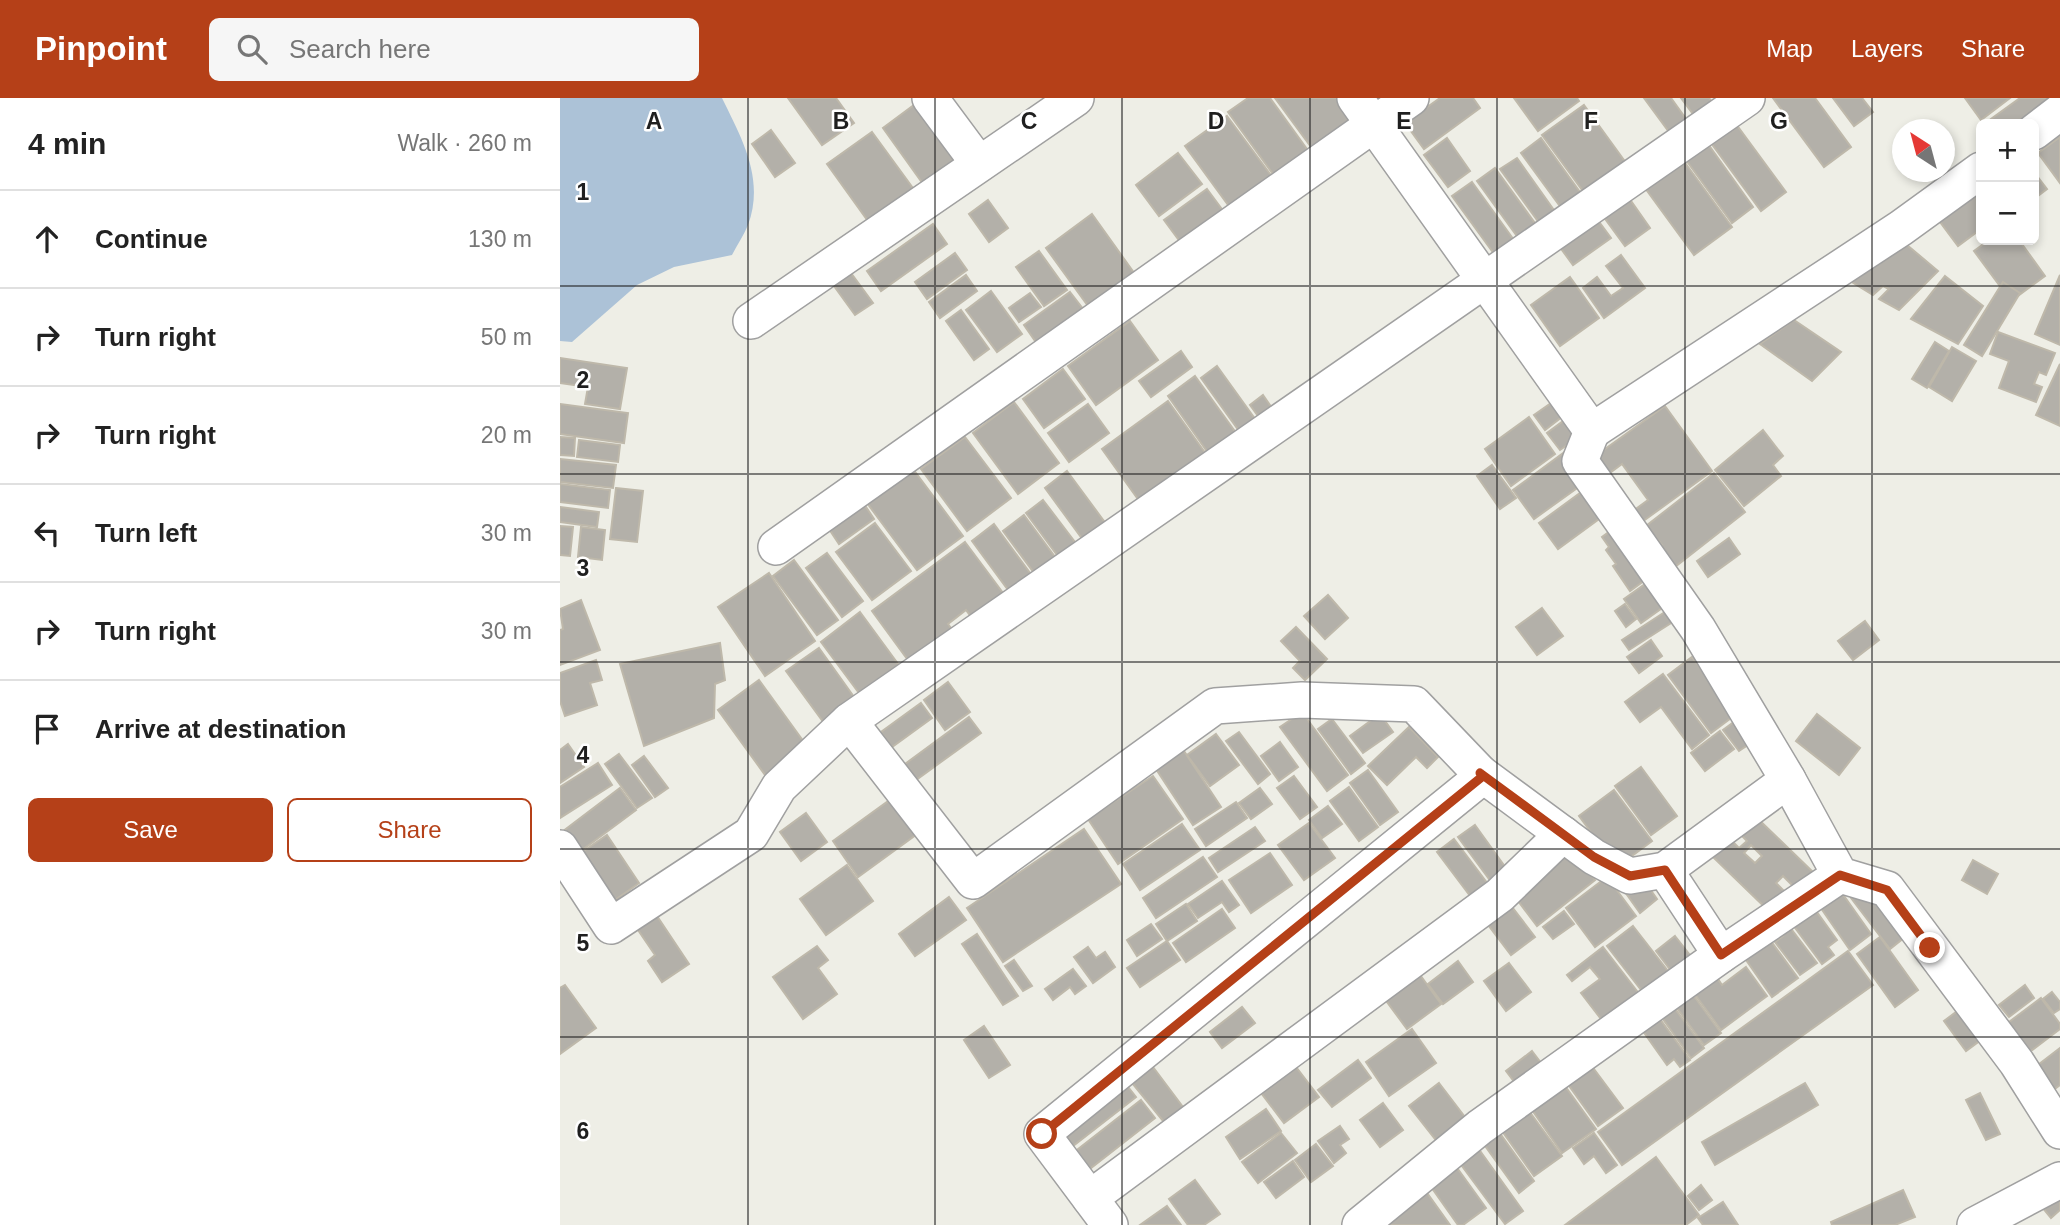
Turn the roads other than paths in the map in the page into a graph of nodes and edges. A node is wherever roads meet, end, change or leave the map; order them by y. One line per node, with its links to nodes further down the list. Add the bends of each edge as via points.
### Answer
1 (930, 98): 8 (street)
2 (1076, 98): 8 (street)
3 (1411, 98): 5 (street)
4 (1747, 98): 10 (street)
5 (1364, 111): 10 (street); 13 (street)
6 (2060, 112): 7 (street)
7 (2039, 128)
8 (979, 164): 11 (street)
9 (1976, 174): 12 (street)
10 (1483, 279): 12 (street); 14 (street)
11 (751, 321)
12 (1592, 431): 16 (street, via 1580,461 1698,629)
13 (776, 547)
14 (849, 721): 15 (street, via 973,881 1215,706 1302,700 1415,704); 18 (street, via 779,787 751,834 611,926)
15 (1480, 773): 17 (street); 24 (street, via 1483,776 1042,1134)
16 (1788, 780): 19 (street); 20 (street)
17 (1563, 834): 19 (street, via 1630,876); 24 (street, via 1500,895)
18 (560, 849)
19 (1665, 870): 21 (street)
20 (1840, 875): 21 (street); 22 (street, via 1887,890 2017,1063)
21 (1721, 955): 25 (street, via 1480,1128)
22 (2060, 1131)
23 (2060, 1180): 26 (street)
24 (1100, 1212)
25 (1360, 1225)
26 (1975, 1225)

